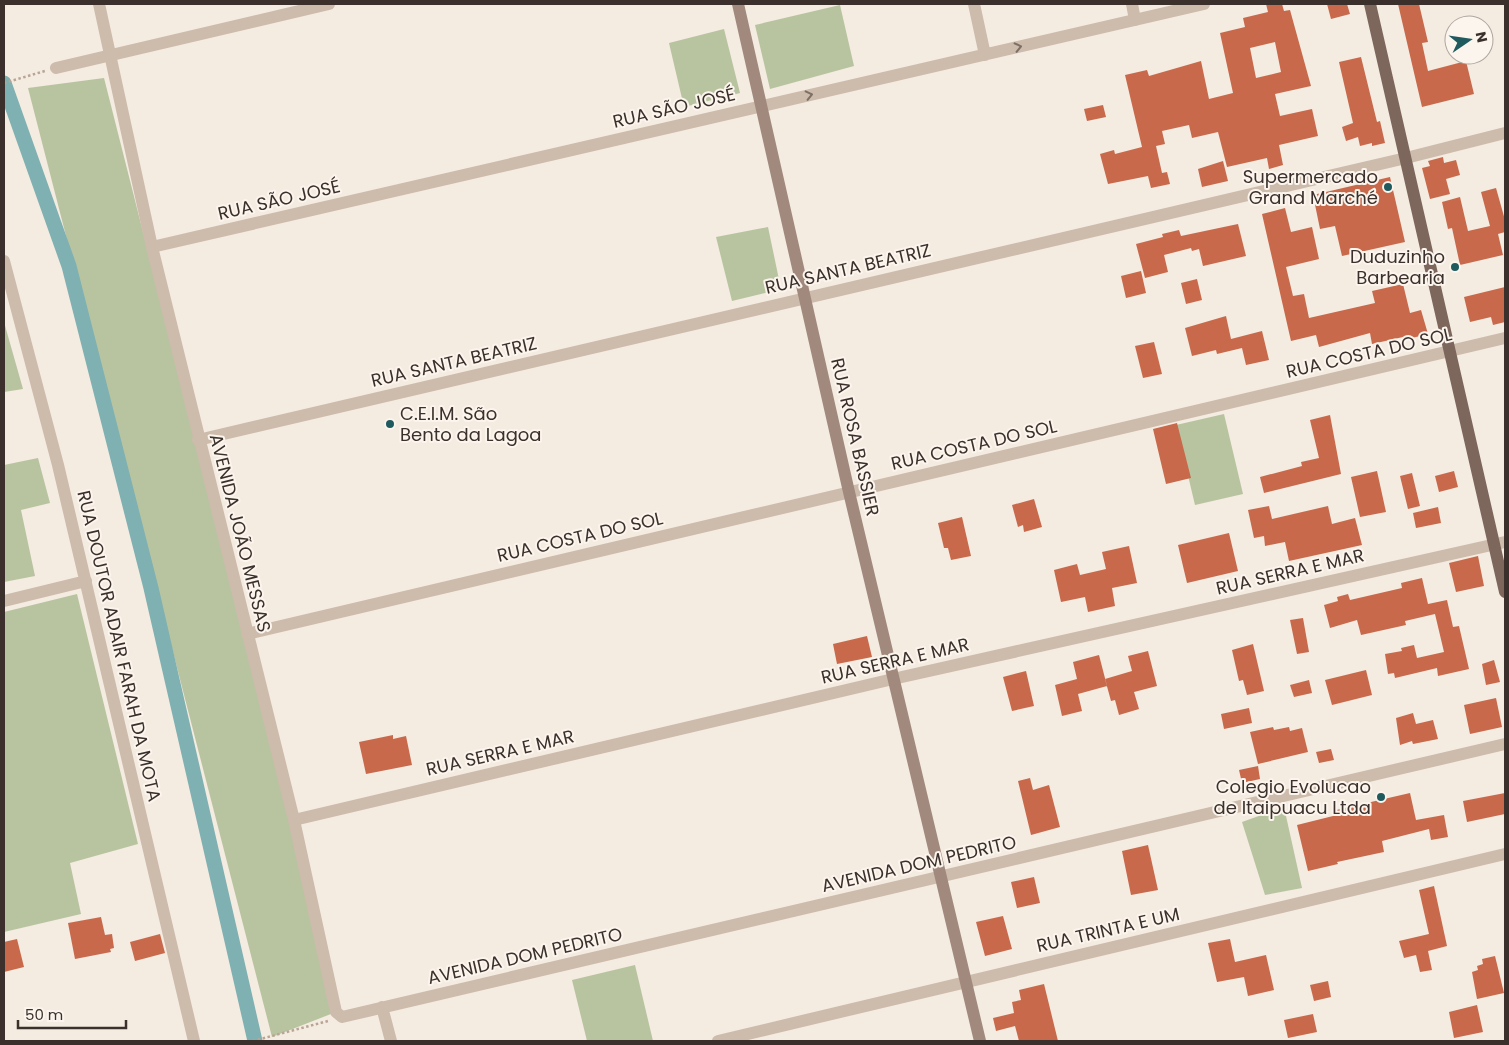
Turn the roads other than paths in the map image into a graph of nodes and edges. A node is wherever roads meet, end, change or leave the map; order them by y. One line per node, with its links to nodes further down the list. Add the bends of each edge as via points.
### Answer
1 (99, 4): 9 (street, AVENIDA JOÃO MESSAS)
2 (329, 4): 9 (street)
3 (738, 4): 12 (street, RUA ROSA BASSIER)
4 (974, 4): 10 (street)
5 (1132, 4): 8 (street)
6 (1204, 4): 8 (street, RUA SÃO JOSÉ)
7 (1370, 4): 14 (main road)
8 (1136, 20): 10 (street, RUA SÃO JOSÉ, one-way to 8)
9 (110, 54): 11 (street); 15 (street, AVENIDA JOÃO MESSAS)
10 (985, 55): 12 (street, RUA SÃO JOSÉ, one-way to 10)
11 (56, 68)
12 (761, 106): 15 (street, RUA SÃO JOSÉ); 17 (street, RUA ROSA BASSIER)
13 (1505, 133): 14 (street, RUA SANTA BEATRIZ)
14 (1406, 158): 17 (street, RUA SANTA BEATRIZ); 19 (main road)
15 (152, 247): 20 (street, AVENIDA JOÃO MESSAS)
16 (4, 261): 23 (street, RUA DOUTOR ADAIR FARAH DA MOTA)
17 (805, 297): 20 (street, RUA SANTA BEATRIZ); 21 (street, RUA ROSA BASSIER)
18 (1505, 338): 19 (street, RUA COSTA DO SOL)
19 (1449, 352): 21 (street, RUA COSTA DO SOL); 22 (main road)
20 (198, 440): 26 (street, AVENIDA JOÃO MESSAS)
21 (849, 492): 26 (street, RUA COSTA DO SOL); 27 (street, RUA ROSA BASSIER)
22 (1500, 543): 24 (main road); 27 (street, RUA SERRA E MAR)
23 (86, 582): 25 (street); 35 (street, RUA DOUTOR ADAIR FARAH DA MOTA)
24 (1505, 592)
25 (4, 601)
26 (247, 634): 29 (street, AVENIDA JOÃO MESSAS)
27 (893, 679): 29 (street, RUA SERRA E MAR); 31 (street, RUA ROSA BASSIER)
28 (1505, 744): 31 (street, AVENIDA DOM PEDRITO)
29 (294, 820): 34 (street, AVENIDA JOÃO MESSAS, via 336,1012)
30 (1505, 854): 32 (street, RUA TRINTA E UM)
31 (940, 877): 32 (street, RUA ROSA BASSIER); 33 (street, AVENIDA DOM PEDRITO)
32 (966, 981): 37 (street, RUA TRINTA E UM); 38 (street, RUA ROSA BASSIER)
33 (382, 1007): 34 (street, AVENIDA DOM PEDRITO); 36 (street)
34 (342, 1017)
35 (194, 1041)
36 (390, 1041)
37 (718, 1041)
38 (980, 1041)

